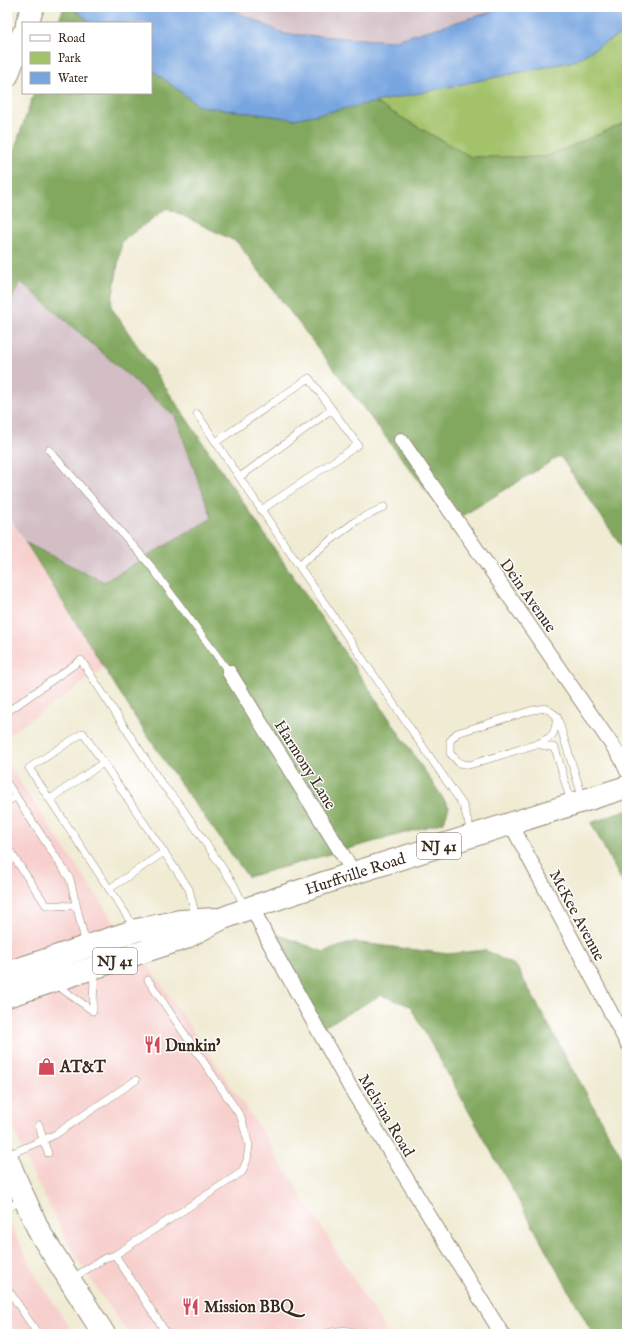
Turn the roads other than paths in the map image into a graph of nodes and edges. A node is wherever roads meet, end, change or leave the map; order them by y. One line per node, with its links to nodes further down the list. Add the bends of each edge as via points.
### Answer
1 (22, 37): 2 (main road)
2 (7, 76)
3 (332, 409): 6 (lane, via 309,378); 8 (lane); 10 (lane, via 358,445)
4 (197, 414): 6 (lane)
5 (401, 440): 17 (street, Dein Avenue)
6 (216, 442): 8 (lane)
7 (49, 450): 12 (lane, via 150,565)
8 (240, 477): 10 (lane)
9 (384, 507): 11 (lane, via 356,521)
10 (261, 510): 11 (lane)
11 (299, 566): 25 (lane, via 463,805)
12 (229, 672): 28 (street, Harmony Lane)
13 (7, 711): 31 (lane, via 81,660 161,783 180,805)
14 (557, 716): 15 (lane, via 555,732); 15 (lane, via 546,708 533,710 457,733 450,741 450,754 459,763 469,765); 23 (lane)
15 (537, 744): 23 (lane, via 555,748)
16 (103, 763): 21 (lane); 21 (lane, via 83,733 29,768); 27 (lane)
17 (627, 770)
18 (7, 783): 20 (lane)
19 (627, 787): 23 (main road, Hurffville Road / NJ 41)
20 (16, 796): 22 (lane); 30 (lane, via 70,879)
21 (50, 799): 29 (lane)
22 (7, 802)
23 (578, 803): 24 (main road, Hurffville Road / NJ 41)
24 (511, 824): 25 (main road, Hurffville Road / NJ 41); 41 (street, McKee Avenue)
25 (472, 836): 28 (main road, Hurffville Road / NJ 41)
26 (7, 847): 30 (lane, via 46,905)
27 (164, 852): 29 (lane); 33 (lane, via 189,889)
28 (354, 873): 31 (main road, Hurffville Road / NJ 41)
29 (109, 889): 34 (lane)
30 (76, 906): 35 (lane)
31 (249, 908): 32 (main road, Hurffville Road / NJ 41); 56 (street, Melvina Road, via 350,1087)
32 (221, 919): 33 (main road, Hurffville Road / NJ 41); 36 (main road, Hurffville Road / NJ 41, via 185,938)
33 (197, 920): 34 (main road, Hurffville Road / NJ 41)
34 (136, 930): 35 (main road, Hurffville Road / NJ 41)
35 (86, 947): 37 (main road, Hurffville Road / NJ 41)
36 (94, 968): 39 (main road, Hurffville Road / NJ 41); 39 (lane, via 93,1011)
37 (7, 973)
38 (148, 980): 48 (lane, via 241,1117 249,1145 242,1172)
39 (52, 982): 40 (main road, Hurffville Road / NJ 41)
40 (7, 996)
41 (627, 1043)
42 (136, 1080): 44 (lane)
43 (39, 1125): 44 (lane)
44 (44, 1140): 45 (lane); 46 (lane)
45 (48, 1153)
46 (7, 1157): 47 (main road)
47 (16, 1203): 49 (main road, via 40,1233)
48 (115, 1255): 49 (lane, via 105,1258); 53 (lane)
49 (70, 1280): 52 (main road)
50 (7, 1288): 51 (lane)
51 (38, 1334)
52 (104, 1334)
53 (167, 1334)
54 (324, 1334): 55 (lane, via 352,1330)
55 (357, 1334)
56 (502, 1334)

